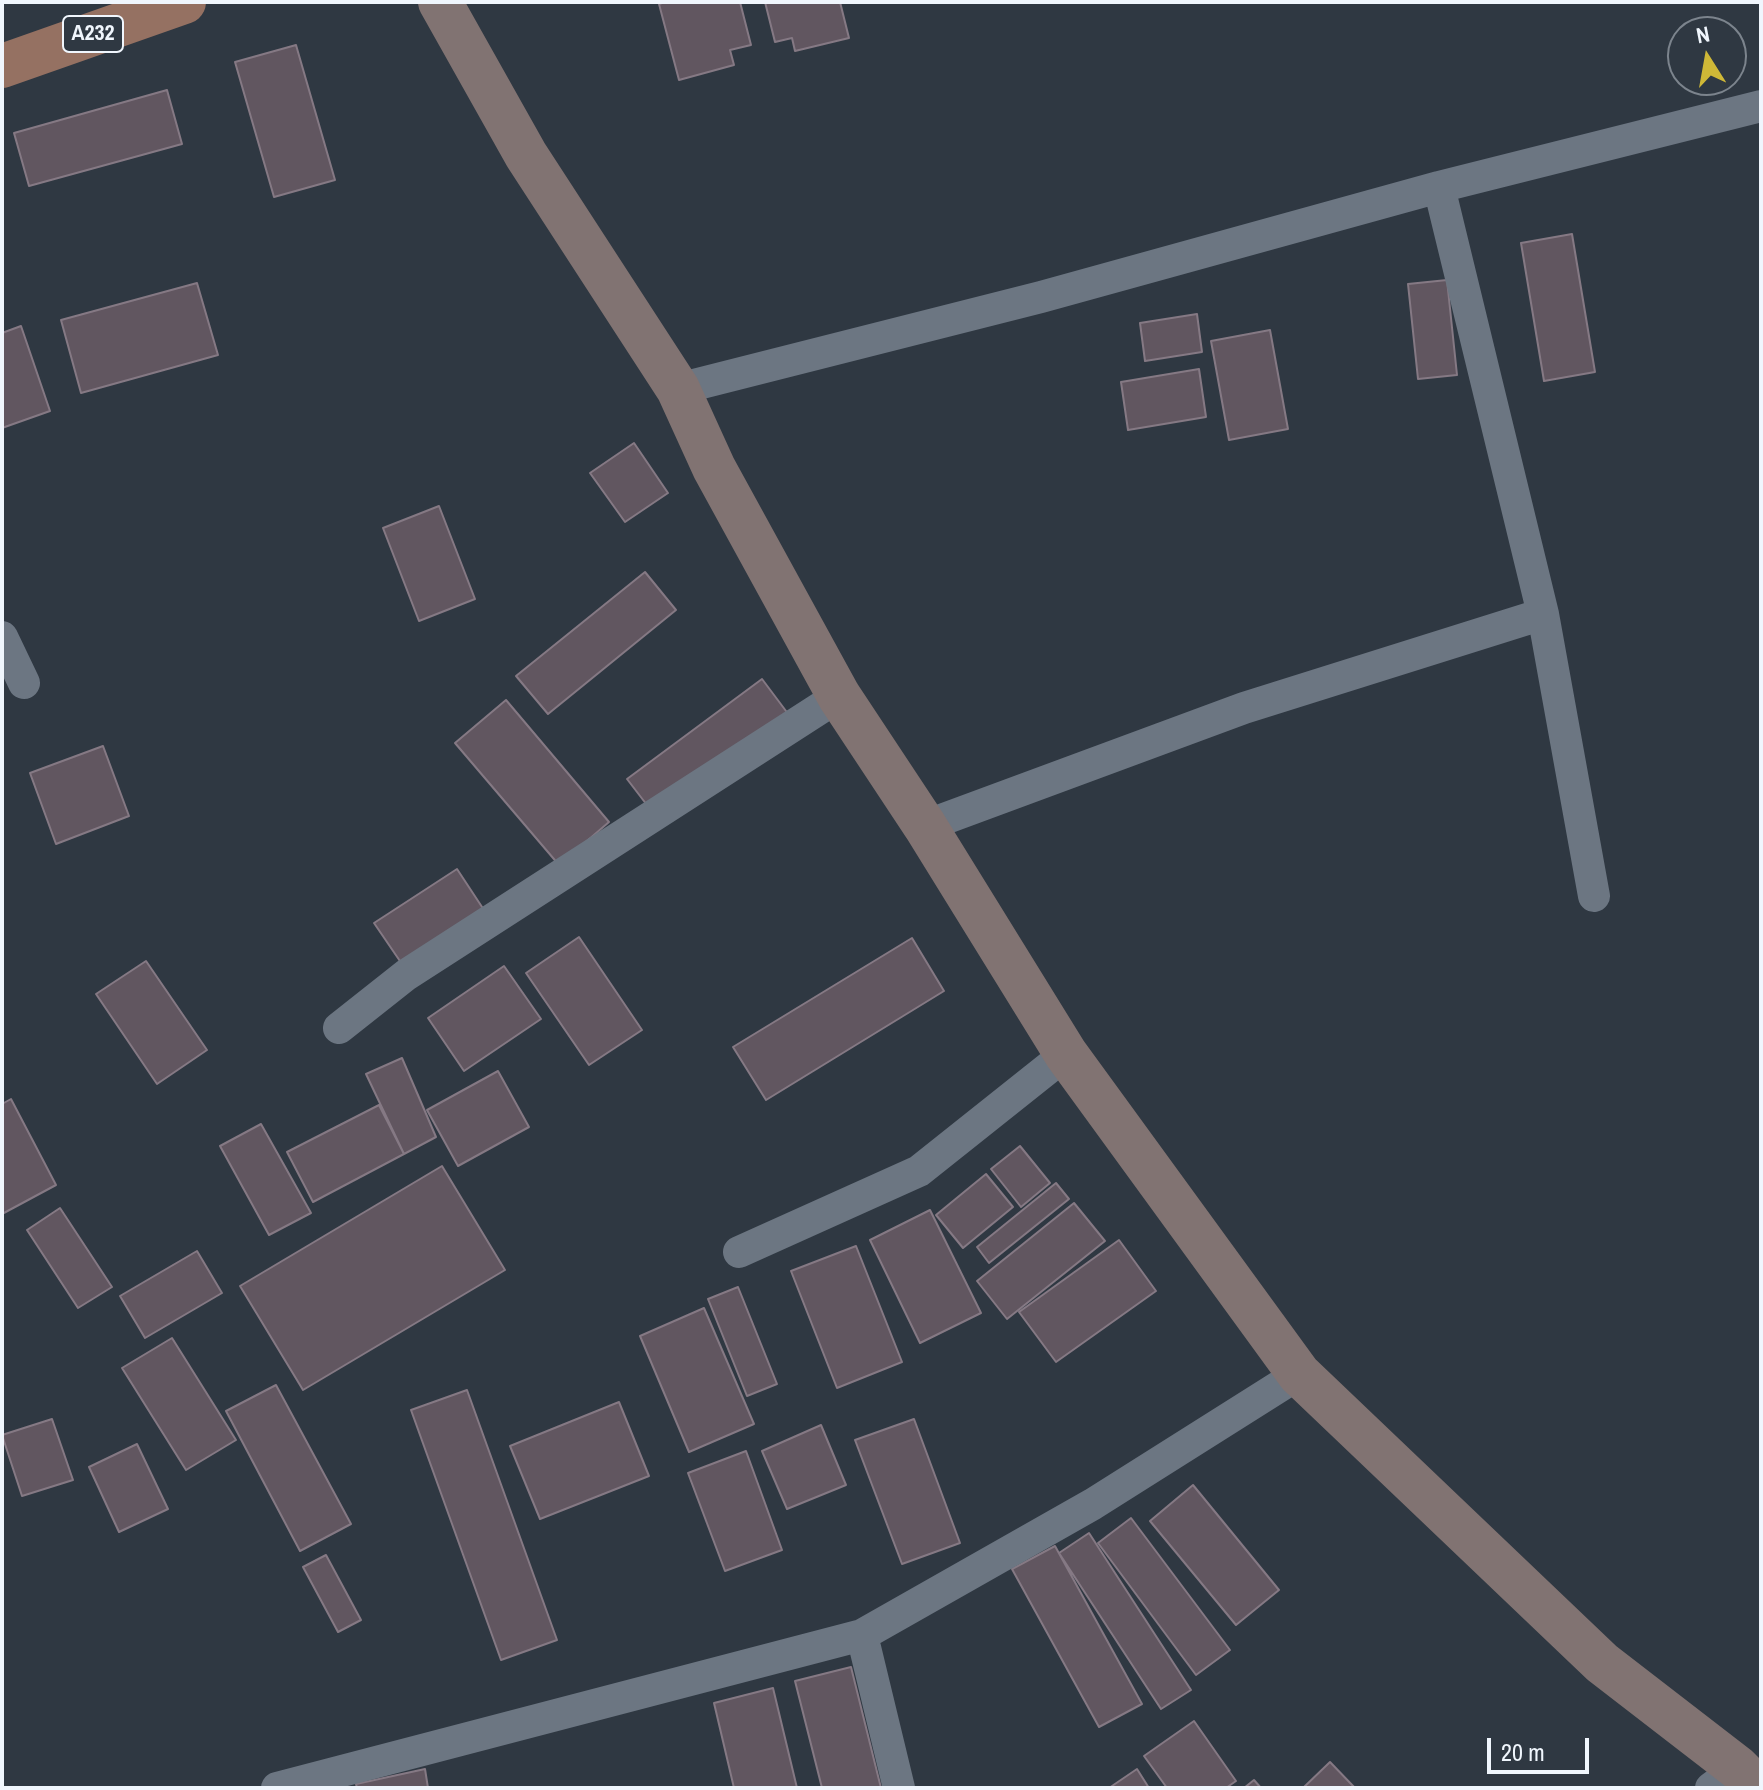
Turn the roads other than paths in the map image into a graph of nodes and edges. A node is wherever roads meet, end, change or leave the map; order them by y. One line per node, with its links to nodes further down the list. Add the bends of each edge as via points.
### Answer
1 (184, 2): 3 (main road, A232)
2 (440, 2): 6 (main road, via 526,155)
3 (2, 66)
4 (1761, 106): 5 (street)
5 (1439, 187): 6 (street, via 1041,297); 7 (street)
6 (678, 389): 10 (main road, via 714,468)
7 (1543, 614): 11 (street, via 1244,708); 12 (street)
8 (2, 637): 9 (street)
9 (24, 683)
10 (839, 696): 11 (main road); 13 (street, via 406,975)
11 (925, 826): 14 (main road)
12 (1594, 896)
13 (339, 1028)
14 (1066, 1054): 15 (street, via 919,1171); 16 (main road)
15 (739, 1252)
16 (1299, 1374): 17 (street, via 1093,1504); 18 (main road, via 1602,1663)
17 (862, 1635): 19 (street); 20 (street)
18 (1735, 1781)
19 (277, 1788)
20 (899, 1788)

